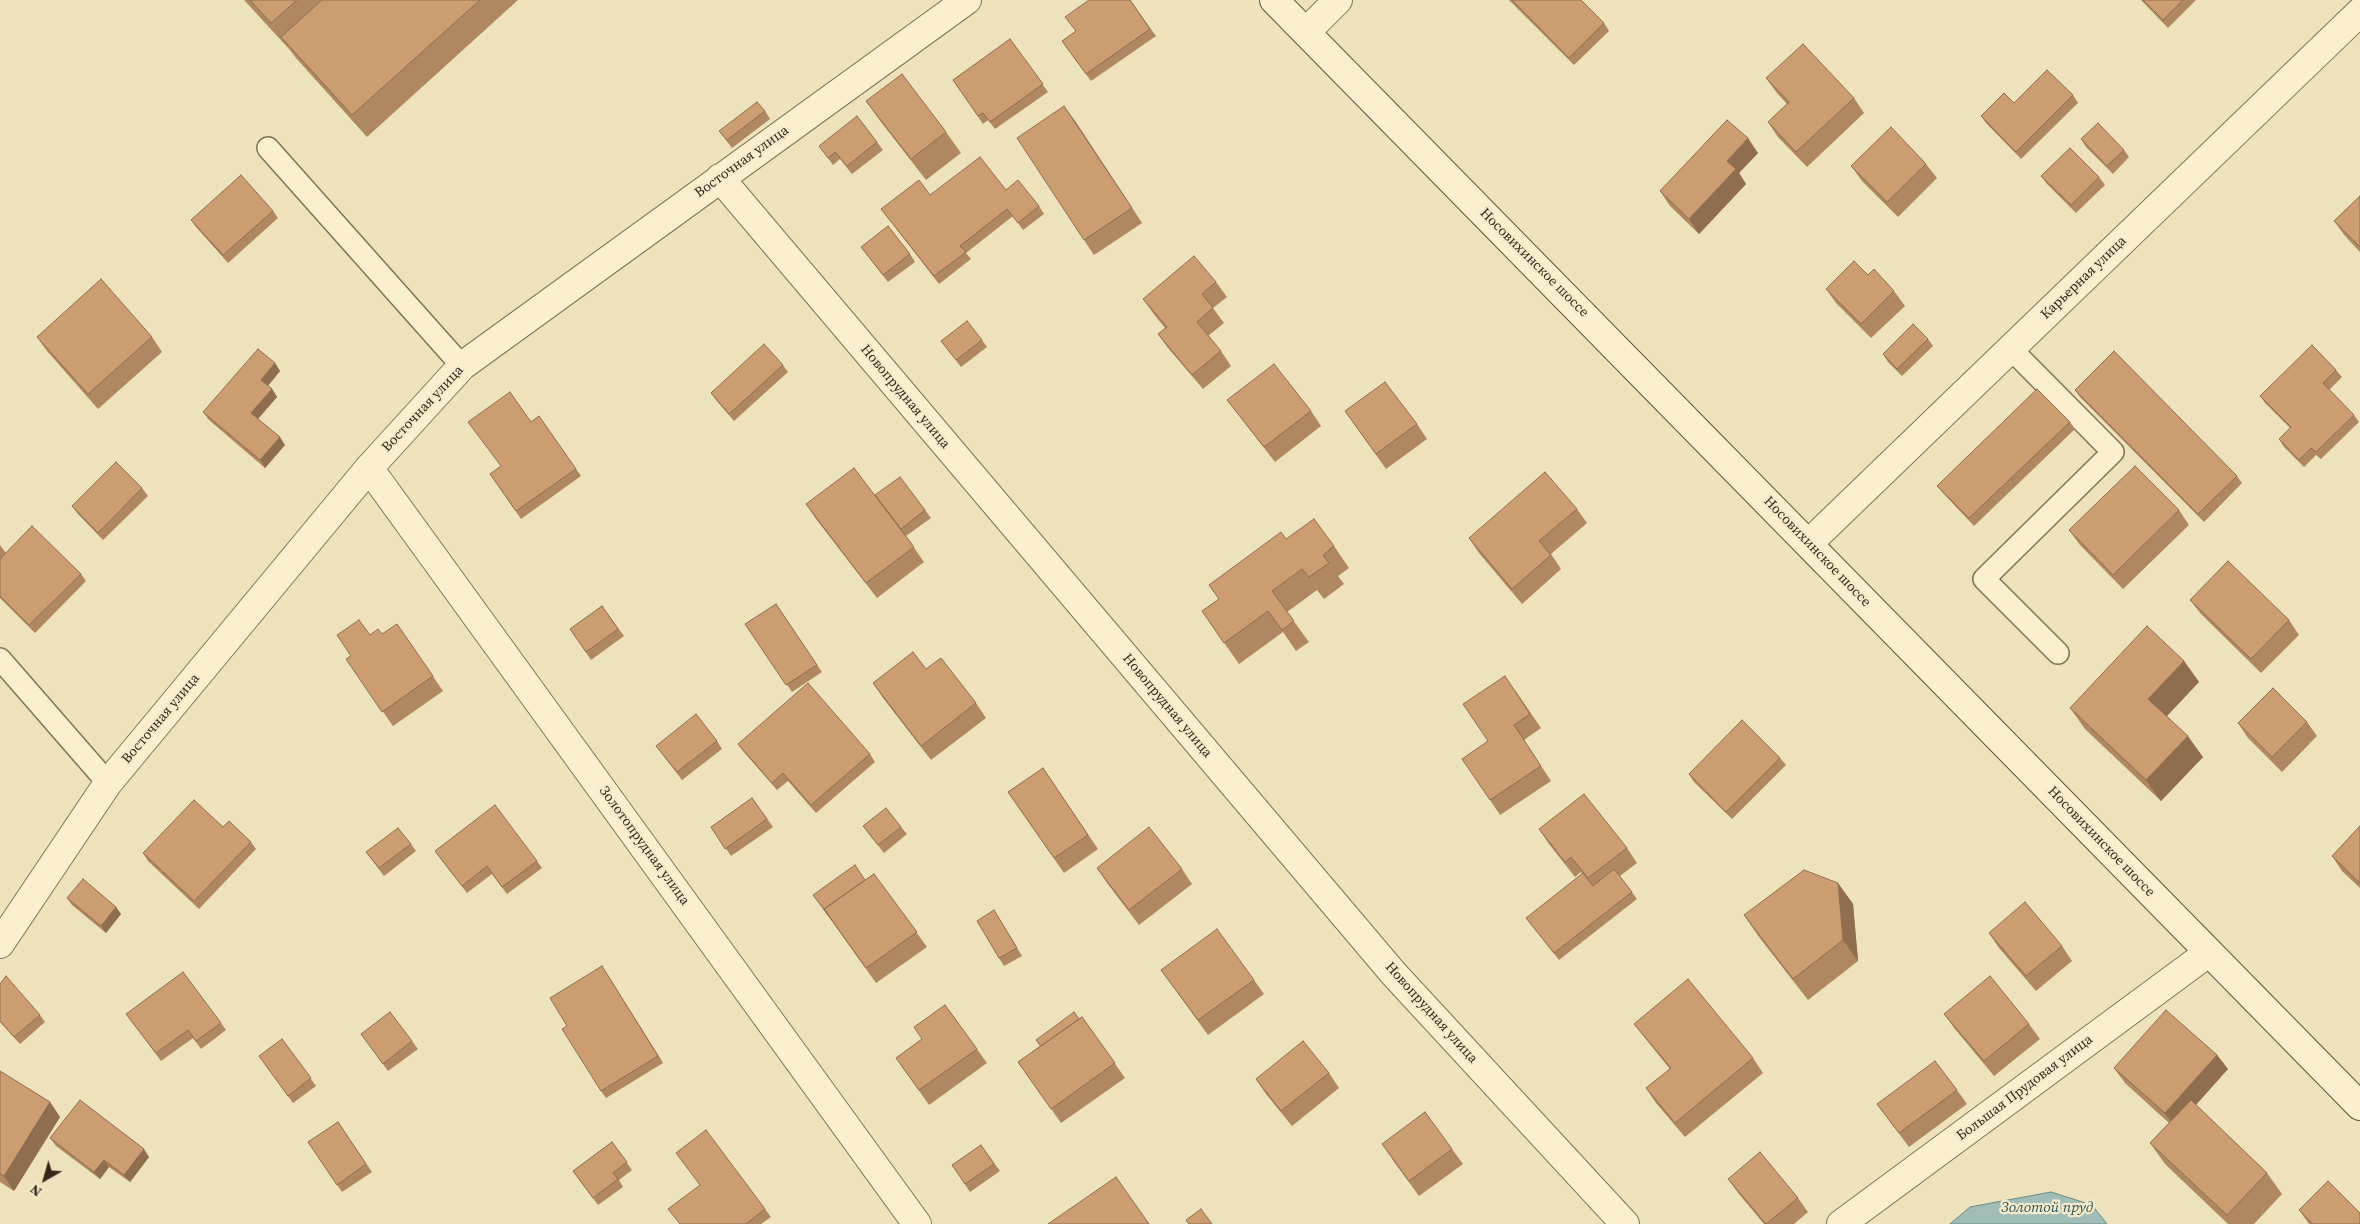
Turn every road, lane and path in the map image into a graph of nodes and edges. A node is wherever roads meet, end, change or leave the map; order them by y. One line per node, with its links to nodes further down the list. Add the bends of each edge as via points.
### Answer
1 (967, 0): 7 (street, Восточная улица)
2 (1274, 0): 5 (street, Носовихинское шоссе)
3 (1338, 0): 5 (street)
4 (2360, 12): 8 (street, Карьерная улица)
5 (1306, 32): 11 (street, Носовихинское шоссе)
6 (268, 148): 9 (lane)
7 (720, 178): 9 (street, Восточная улица); 19 (street, Новопрудная улица, via 1394,974)
8 (2011, 349): 11 (street, Карьерная улица); 12 (lane, via 2113,452 1984,578)
9 (462, 366): 10 (street, Восточная улица)
10 (369, 468): 14 (street, Восточная улица); 18 (street, Золотопрудная улица)
11 (1809, 543): 16 (street, Носовихинское шоссе)
12 (2058, 653)
13 (0, 659): 14 (lane)
14 (108, 783): 15 (street, Восточная улица)
15 (0, 944)
16 (2208, 952): 17 (street, Носовихинское шоссе); 20 (street, Большая Прудовая улица)
17 (2360, 1106)
18 (917, 1224)
19 (1625, 1224)
20 (1841, 1224)

